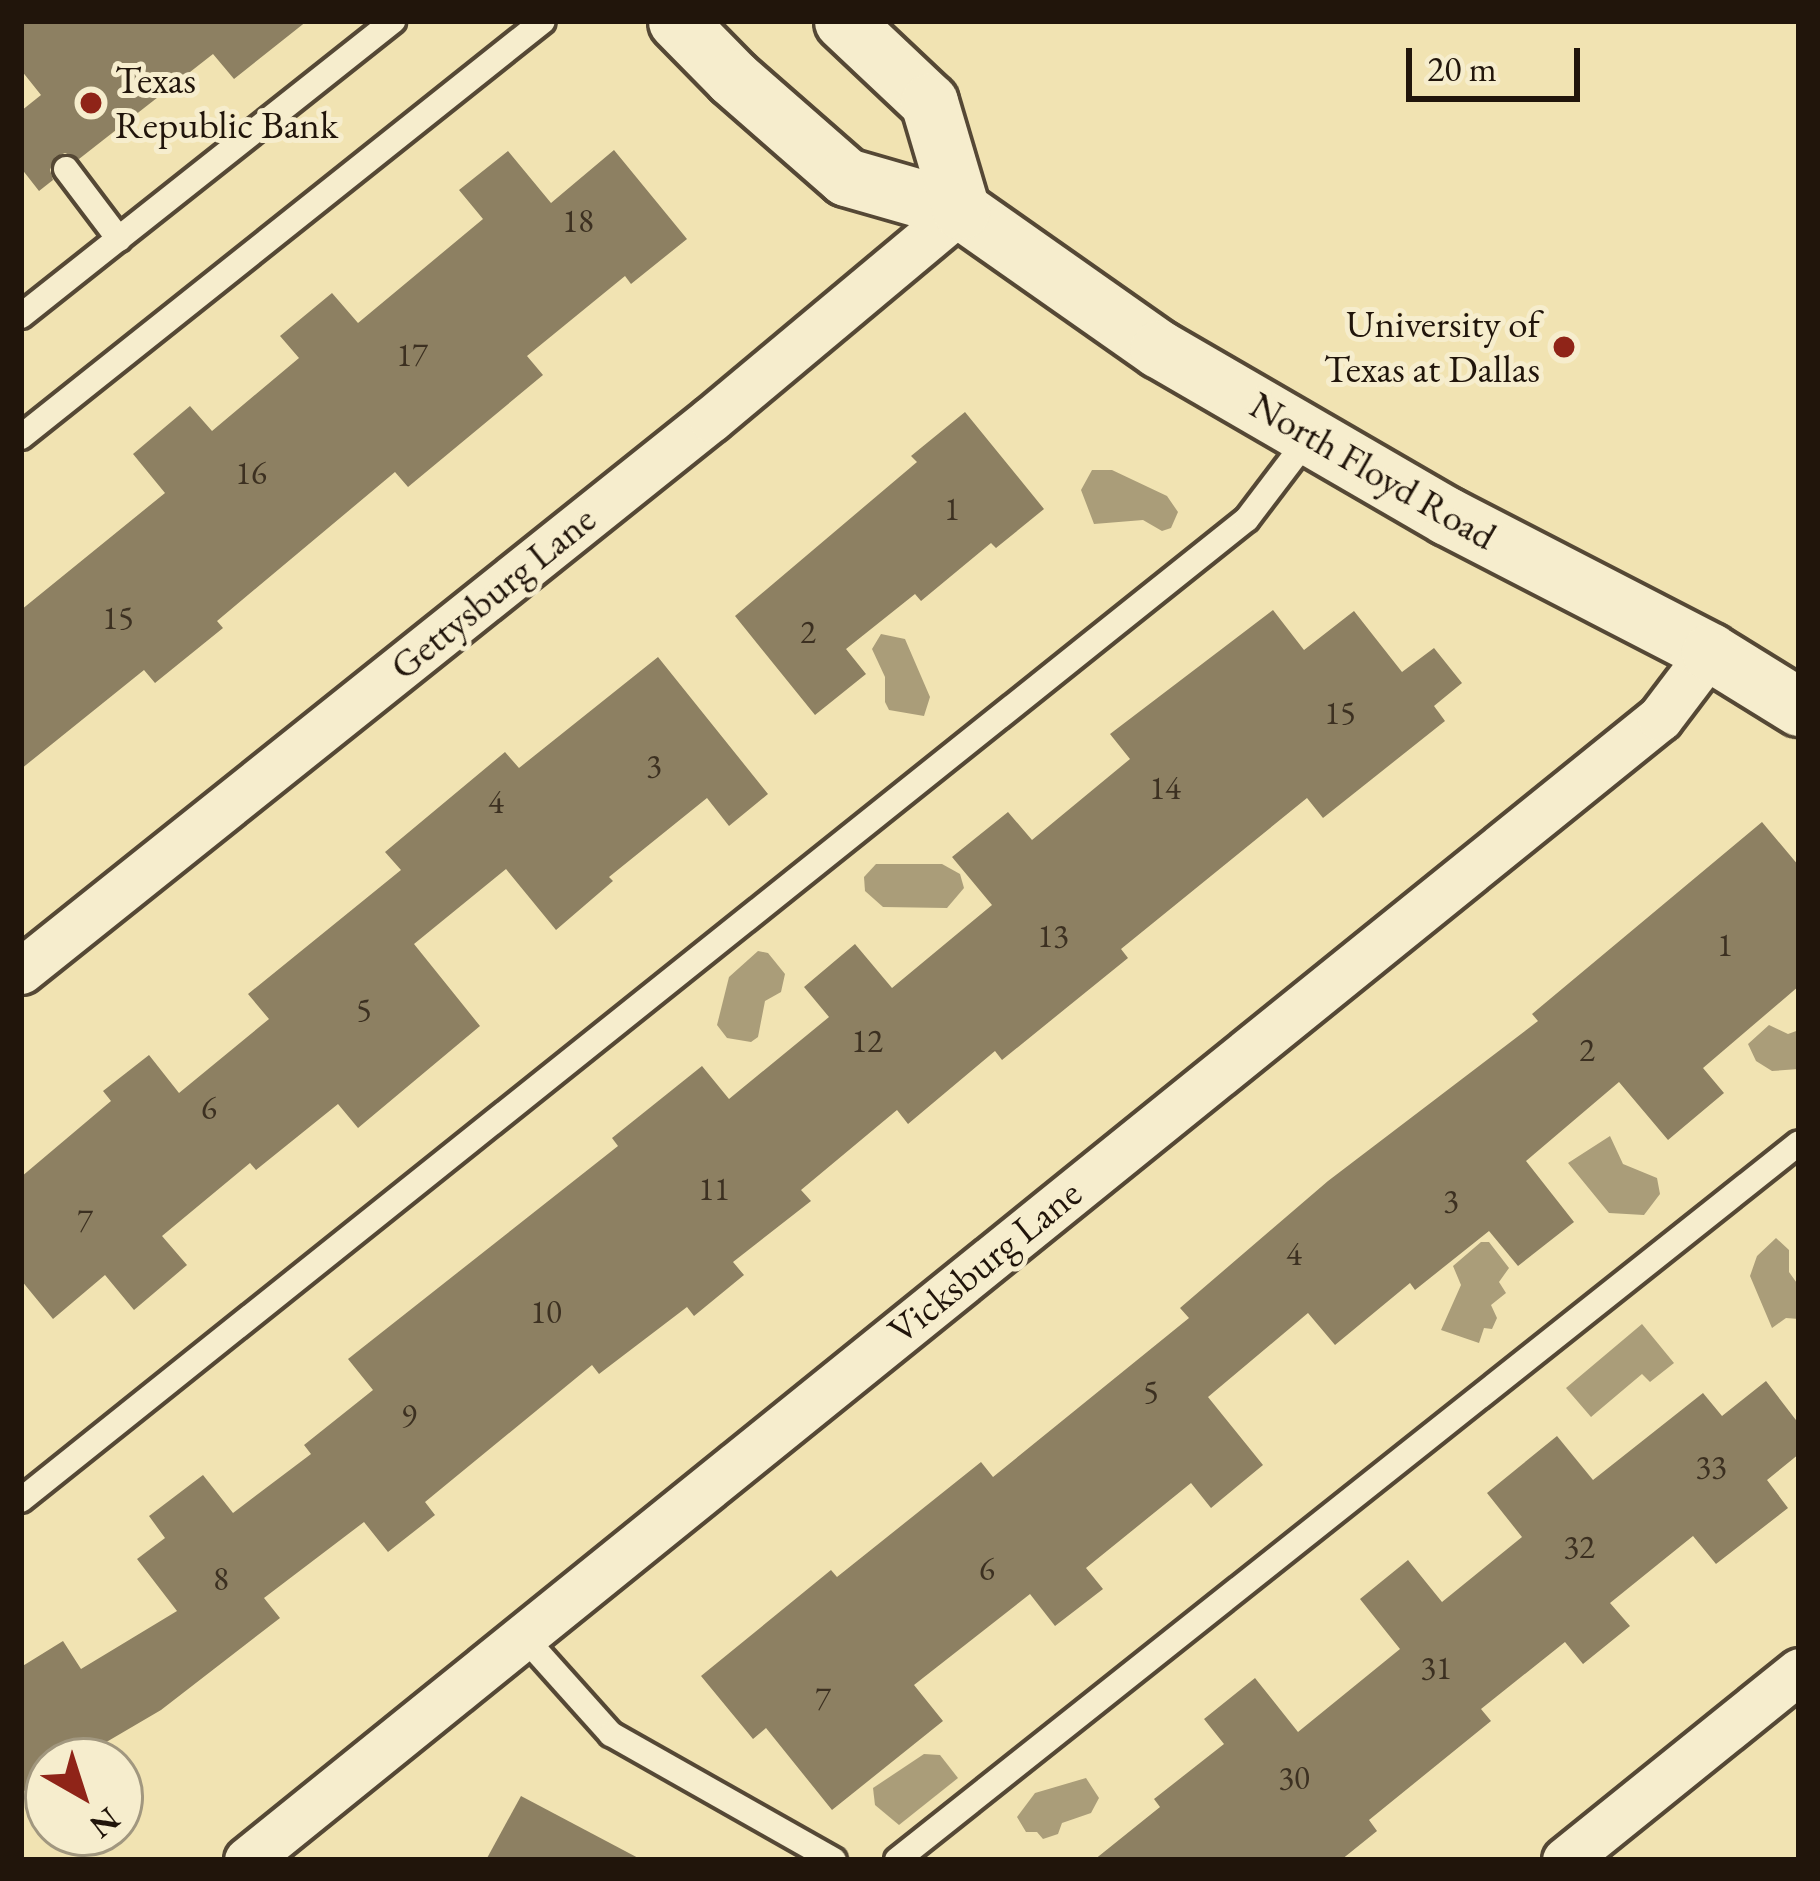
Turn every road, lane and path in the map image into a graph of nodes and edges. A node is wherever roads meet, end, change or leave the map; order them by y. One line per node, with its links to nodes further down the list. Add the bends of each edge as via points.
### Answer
1 (394, 21): 7 (lane)
2 (543, 21): 10 (lane)
3 (677, 21): 6 (street, North Floyd Road, via 846,177)
4 (844, 21): 6 (street, via 929,102)
5 (66, 169): 7 (lane)
6 (962, 210): 9 (street, North Floyd Road, via 1159,349); 13 (street, Gettysburg Lane)
7 (119, 238): 8 (lane)
8 (22, 314)
9 (1310, 436): 11 (street, North Floyd Road); 15 (lane, via 1247,519)
10 (21, 437)
11 (1710, 652): 12 (street, North Floyd Road); 16 (street, Vicksburg Lane, via 1660,718)
12 (1799, 707)
13 (21, 971)
14 (1799, 1143): 20 (lane)
15 (21, 1500)
16 (523, 1636): 18 (street, Vicksburg Lane); 19 (lane, via 611,1734)
17 (1799, 1671): 21 (street)
18 (248, 1860)
19 (834, 1860)
20 (897, 1860)
21 (1565, 1860)

